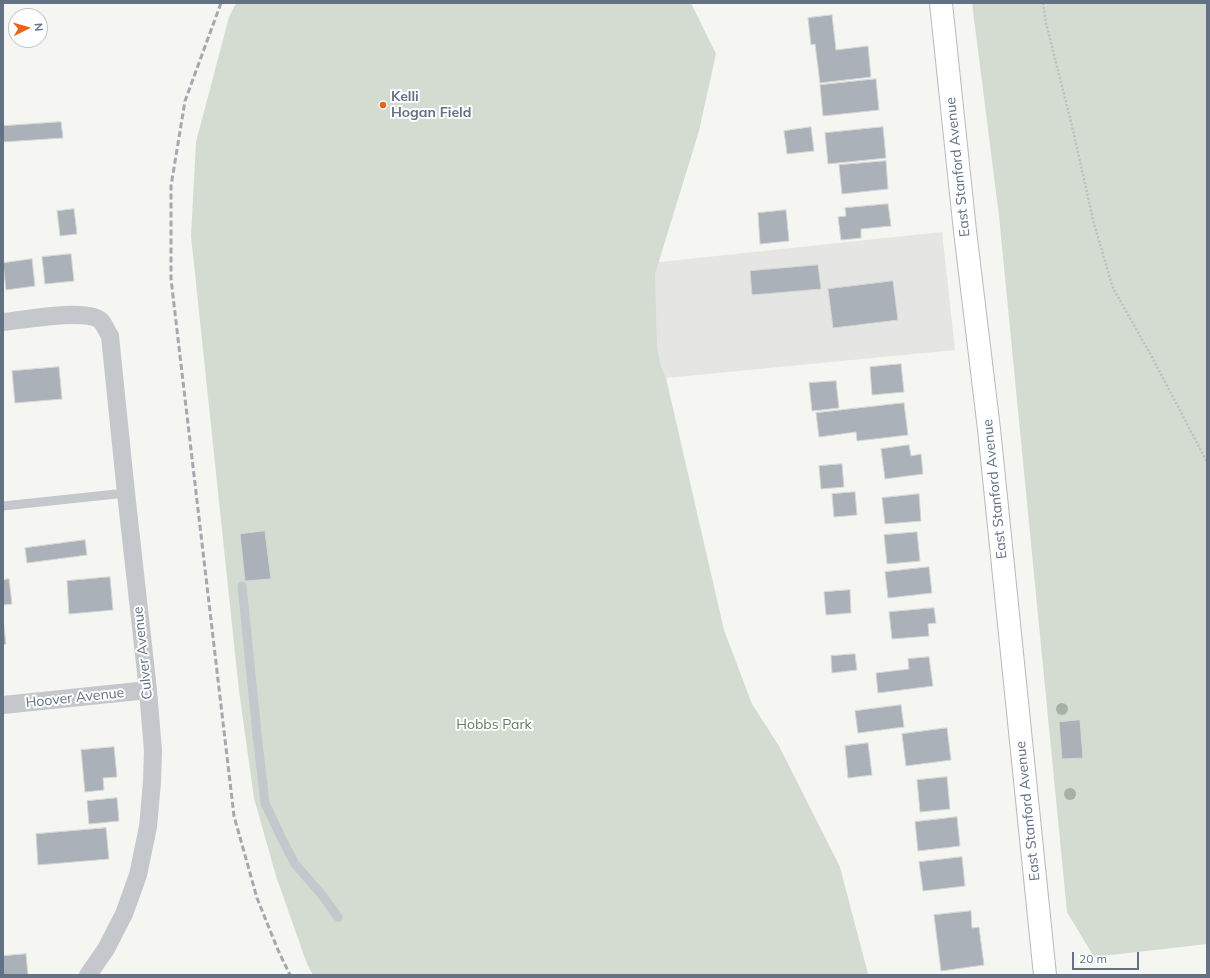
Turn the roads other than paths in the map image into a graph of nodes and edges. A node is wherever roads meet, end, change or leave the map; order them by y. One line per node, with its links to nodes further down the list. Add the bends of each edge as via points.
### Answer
1 (941, 3): 10 (main road, East Stanford Avenue, via 989,429)
2 (3, 322): 3 (street, Culver Avenue, via 73,314 88,315 101,320 110,336)
3 (126, 493): 4 (lane); 6 (street, Culver Avenue)
4 (3, 506)
5 (242, 586): 8 (lane, via 266,803 296,864)
6 (148, 690): 7 (street, Hoover Avenue); 9 (street, Culver Avenue, via 153,751 152,782 148,827 138,875 124,914 106,949)
7 (3, 705)
8 (338, 917)
9 (88, 975)
10 (1045, 975)

